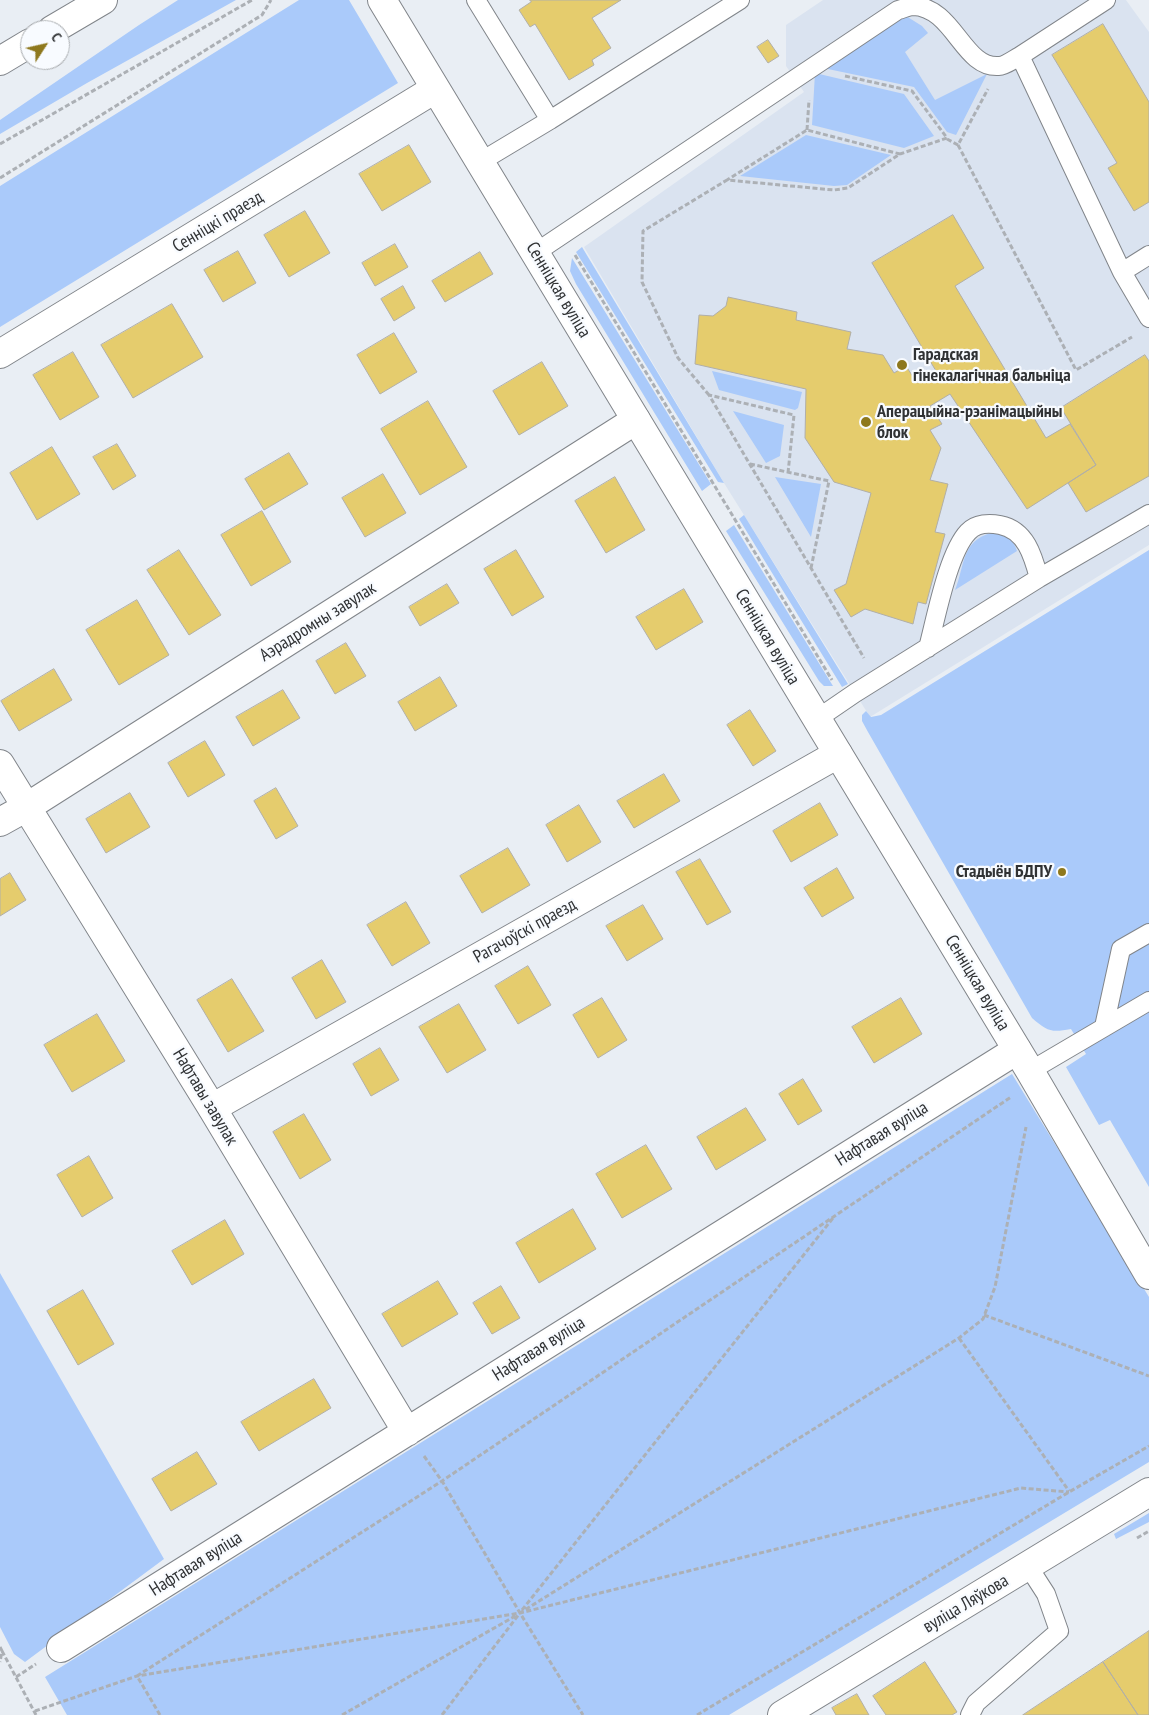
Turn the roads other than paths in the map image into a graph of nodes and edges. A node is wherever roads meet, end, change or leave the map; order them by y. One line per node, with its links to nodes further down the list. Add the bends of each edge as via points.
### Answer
1 (103, 0): 6 (street)
2 (382, 0): 10 (street, Сенніцкая вуліца)
3 (476, 0): 11 (lane)
4 (740, 0): 11 (lane)
5 (1106, 0): 8 (lane)
6 (69, 20)
7 (20, 49): 9 (street)
8 (1020, 56): 13 (lane, via 1000,66 986,65 975,58 940,16 912,6 898,10); 15 (lane)
9 (0, 61)
10 (436, 89): 12 (street, Сенніцкая вуліца); 17 (street, Сенніцкі праезд)
11 (550, 120): 12 (lane)
12 (480, 162): 13 (street, Сенніцкая вуліца)
13 (536, 253): 18 (street, Сенніцкая вуліца)
14 (1149, 255): 15 (lane)
15 (1122, 272): 16 (lane)
16 (1149, 318)
17 (0, 354)
18 (636, 420): 22 (street, Сенніцкая вуліца); 25 (street, Аэрадромны завулак)
19 (1149, 514): 20 (lane)
20 (1039, 578): 21 (lane); 21 (lane, via 1028,546 1015,531 992,523 968,531 954,553)
21 (928, 648): 22 (lane)
22 (817, 719): 23 (street, Сенніцкая вуліца)
23 (838, 754): 30 (street, Сенніцкая вуліца); 31 (street, Рагачоўскі праезд)
24 (0, 764): 25 (street, Нафтавы завулак)
25 (27, 807): 26 (street, Аэрадромны завулак); 31 (street, Нафтавы завулак)
26 (0, 822)
27 (1149, 933): 29 (lane, via 1121,949)
28 (1149, 1001): 29 (lane)
29 (1104, 1028): 30 (lane)
30 (1028, 1067): 32 (street, Сенніцкая вуліца); 33 (street, Нафтавая вуліца)
31 (212, 1108): 33 (street, Нафтавы завулак)
32 (1149, 1275)
33 (407, 1432): 36 (street, Нафтавая вуліца)
34 (1149, 1492): 35 (street, вуліца Ляўкова)
35 (1028, 1566): 37 (street, вуліца Ляўкова); 38 (lane, via 1046,1594 1059,1632 976,1703)
36 (61, 1648)
37 (782, 1715)
38 (970, 1715)

